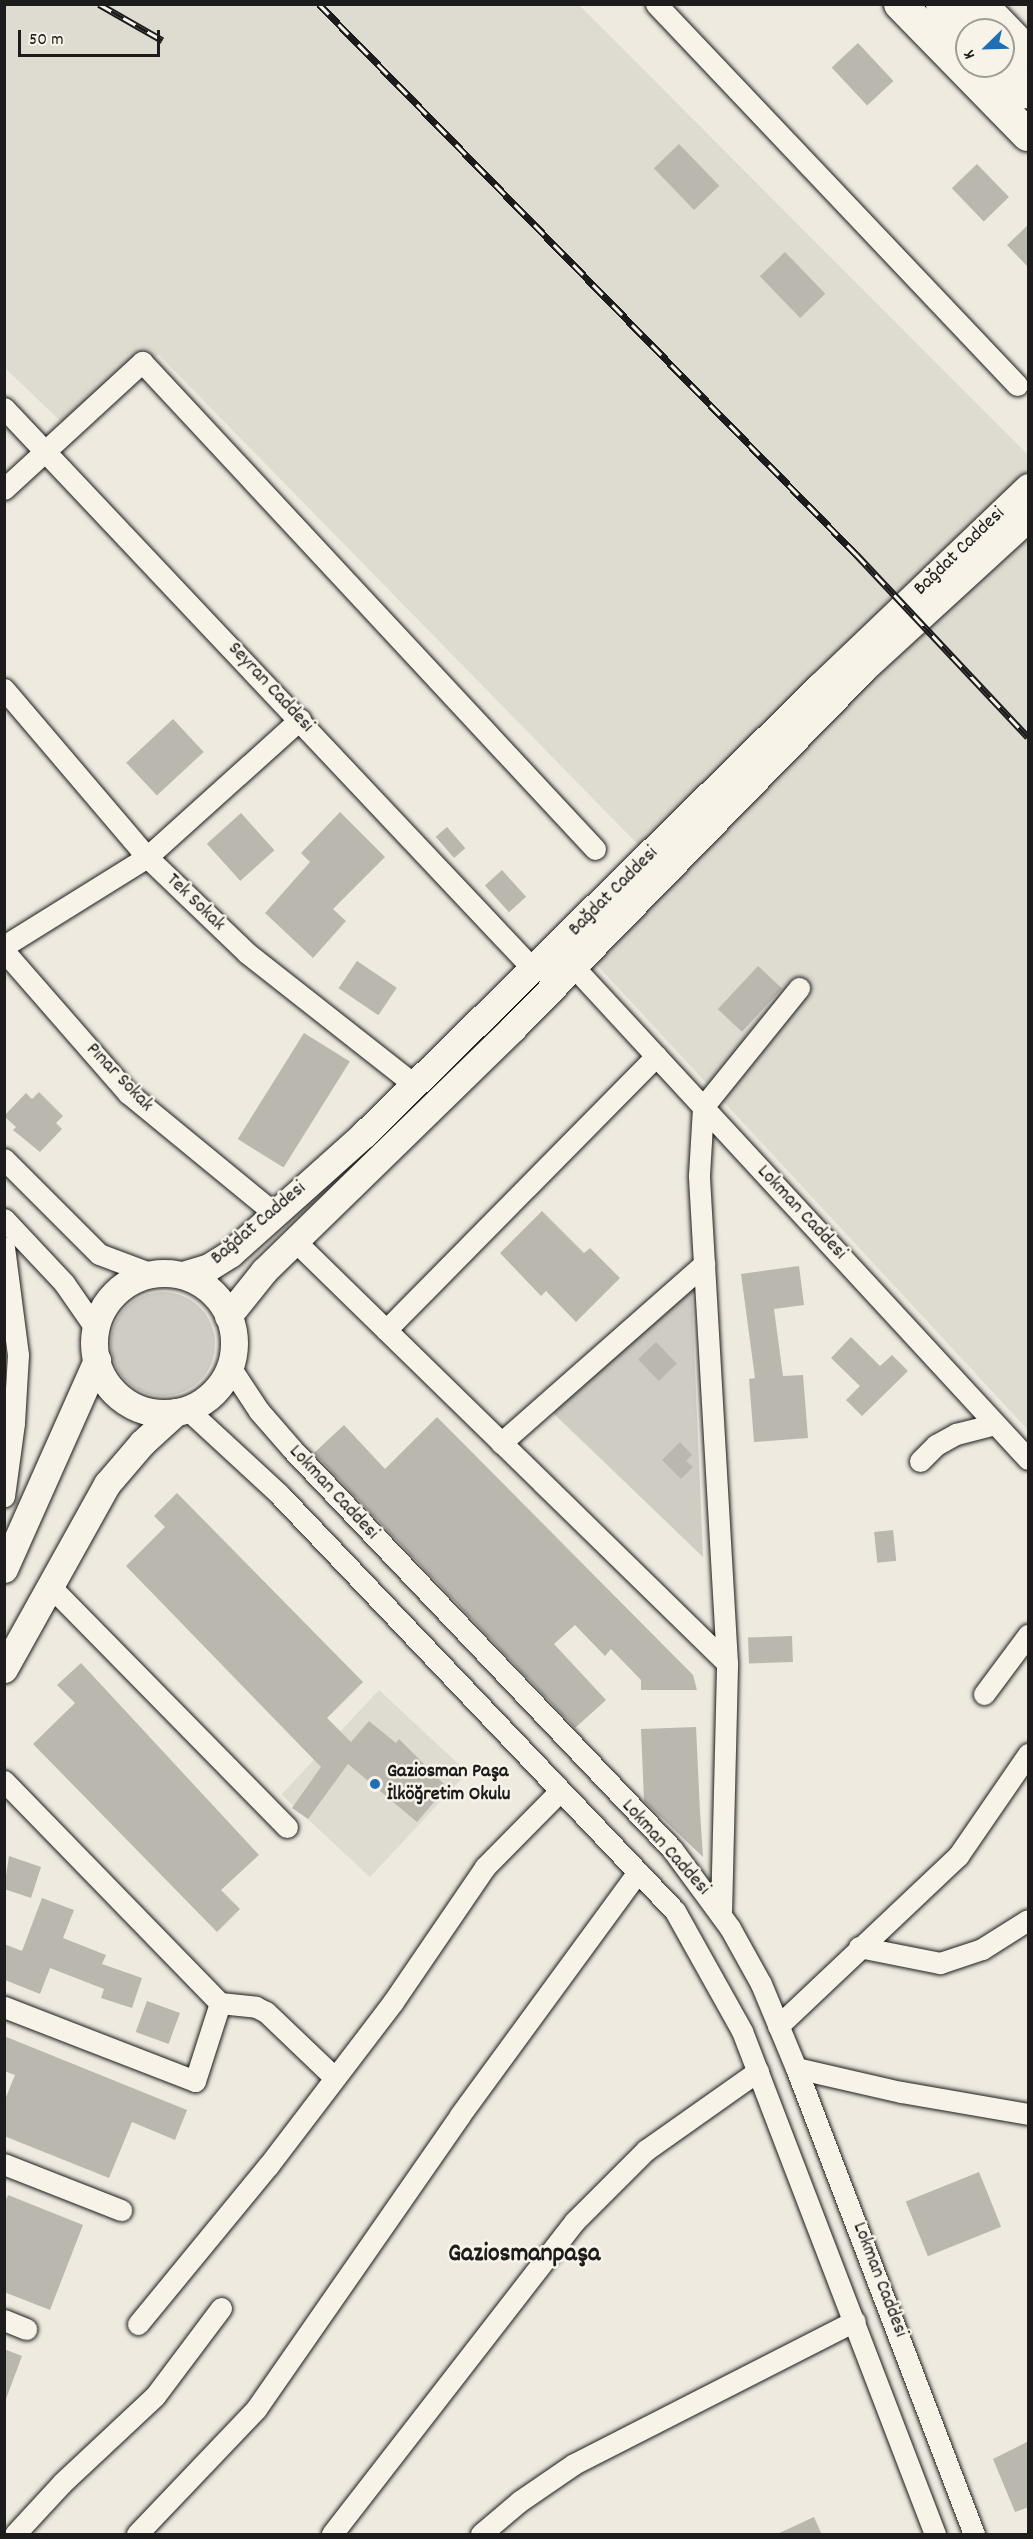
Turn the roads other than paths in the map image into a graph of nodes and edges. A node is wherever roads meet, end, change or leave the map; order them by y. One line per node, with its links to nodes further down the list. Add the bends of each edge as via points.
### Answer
1 (656, 4): 10 (street)
2 (900, 4): 9 (highway)
3 (942, 4): 5 (highway)
4 (981, 4): 6 (highway)
5 (955, 18)
6 (1029, 53)
7 (1014, 78): 8 (highway)
8 (1029, 93)
9 (1029, 135)
10 (1017, 385)
11 (4, 408): 12 (street, Seyran Caddesi)
12 (47, 452): 14 (street); 17 (street, Seyran Caddesi); 18 (street, via 142,362)
13 (1029, 487): 23 (main road, Bağdat Caddesi, via 820,686)
14 (4, 489)
15 (1029, 518): 22 (main road, Bağdat Caddesi, via 862,670)
16 (4, 689): 19 (street, Tek Sokak)
17 (300, 719): 19 (street); 23 (street, Seyran Caddesi)
18 (596, 849)
19 (147, 857): 20 (street); 26 (street, Tek Sokak, via 247,953)
20 (4, 946)
21 (4, 951): 29 (street, Pınar Sokak, via 128,1093)
22 (573, 966): 25 (street, Lokman Caddesi); 31 (main road, Bağdat Caddesi)
23 (535, 970): 26 (main road, Bağdat Caddesi)
24 (799, 988): 27 (street)
25 (656, 1056): 27 (street, Lokman Caddesi); 38 (street)
26 (415, 1085): 29 (main road, Bağdat Caddesi)
27 (703, 1107): 33 (street, via 699,1175); 42 (street, Lokman Caddesi)
28 (4, 1159): 34 (street, via 92,1248 112,1261)
29 (274, 1213): 35 (main road, Bağdat Caddesi, via 219,1261)
30 (4, 1219): 37 (street, via 64,1283)
31 (294, 1240): 36 (main road, Bağdat Caddesi); 38 (street)
32 (4, 1247): 46 (street, via 18,1355)
33 (704, 1264): 43 (street); 50 (street)
34 (152, 1274): 35 (main road); 37 (main road, via 115,1293 103,1309)
35 (183, 1275): 36 (main road, via 210,1290)
36 (228, 1316): 40 (main road, via 234,1346)
37 (96, 1329): 39 (main road)
38 (386, 1330): 43 (street)
39 (97, 1360): 41 (main road, via 105,1379 126,1401 145,1410); 47 (main road)
40 (230, 1367): 41 (main road, via 213,1393); 58 (street, Lokman Caddesi, via 275,1430 672,1849)
41 (182, 1410): 48 (main road, via 141,1443 106,1484); 55 (street, Lokman Caddesi, via 279,1494)
42 (995, 1424): 44 (street, Lokman Caddesi); 45 (street, via 956,1434 936,1445)
43 (501, 1443): 50 (street)
44 (1029, 1459)
45 (920, 1461)
46 (4, 1496)
47 (5, 1563)
48 (50, 1586): 51 (main road); 56 (street)
49 (1029, 1635): 52 (street)
50 (727, 1663): 58 (street)
51 (4, 1669)
52 (984, 1694)
53 (1029, 1754): 60 (street, via 958,1856)
54 (4, 1781): 61 (street)
55 (560, 1791): 57 (street, Lokman Caddesi); 66 (street, via 485,1867 393,2002)
56 (287, 1827)
57 (638, 1872): 65 (street, Lokman Caddesi, via 675,1911 700,1952); 76 (street, via 460,2115 256,2409)
58 (721, 1913): 63 (street, Lokman Caddesi, via 761,1984)
59 (1029, 1920): 60 (street, via 982,1949 940,1963)
60 (859, 1947): 63 (street)
61 (220, 2003): 62 (street, via 195,2081); 66 (street, via 266,2012)
62 (4, 2007)
63 (778, 2026): 64 (street, Lokman Caddesi)
64 (796, 2068): 67 (street, via 901,2092); 80 (street, Lokman Caddesi)
65 (758, 2072): 72 (street, Lokman Caddesi); 77 (street, via 646,2150 575,2221)
66 (335, 2078): 73 (street)
67 (1029, 2114)
68 (4, 2164): 69 (street)
69 (121, 2210)
70 (221, 2308): 75 (street, via 155,2396 62,2483)
71 (4, 2320): 74 (street)
72 (855, 2321): 78 (street, via 574,2464 520,2500); 79 (street, Lokman Caddesi)
73 (138, 2324)
74 (26, 2329)
75 (15, 2535)
76 (137, 2535)
77 (332, 2535)
78 (481, 2535)
79 (935, 2535)
80 (974, 2535)

